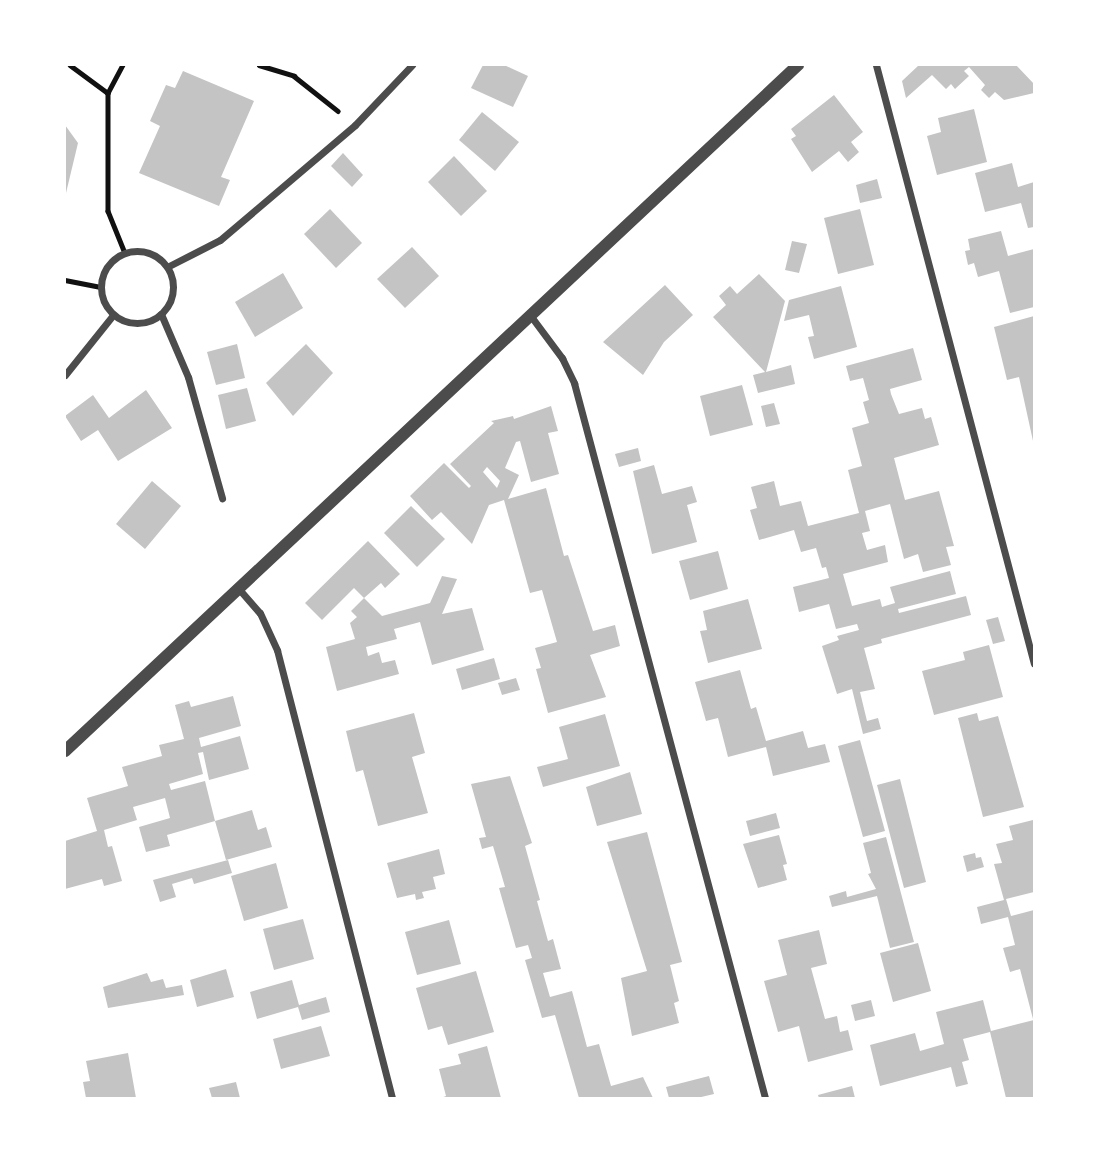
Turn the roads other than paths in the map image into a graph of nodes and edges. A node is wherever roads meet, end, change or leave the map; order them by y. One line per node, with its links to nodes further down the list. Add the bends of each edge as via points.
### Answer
1 (412, 65): 4 (street, via 355,125 220,240)
2 (798, 65): 7 (street)
3 (876, 65): 11 (street)
4 (167, 267): 5 (street, via 172,296); 6 (street, via 147,252 125,253 109,263 100,287)
5 (161, 314): 6 (street, via 143,323 125,322); 9 (street, via 188,377)
6 (113, 315): 8 (street)
7 (530, 315): 10 (street); 14 (street, via 562,358 574,383)
8 (65, 375)
9 (222, 498)
10 (239, 588): 12 (street); 13 (street, via 260,613 277,650)
11 (1034, 664)
12 (65, 751)
13 (392, 1098)
14 (765, 1098)

